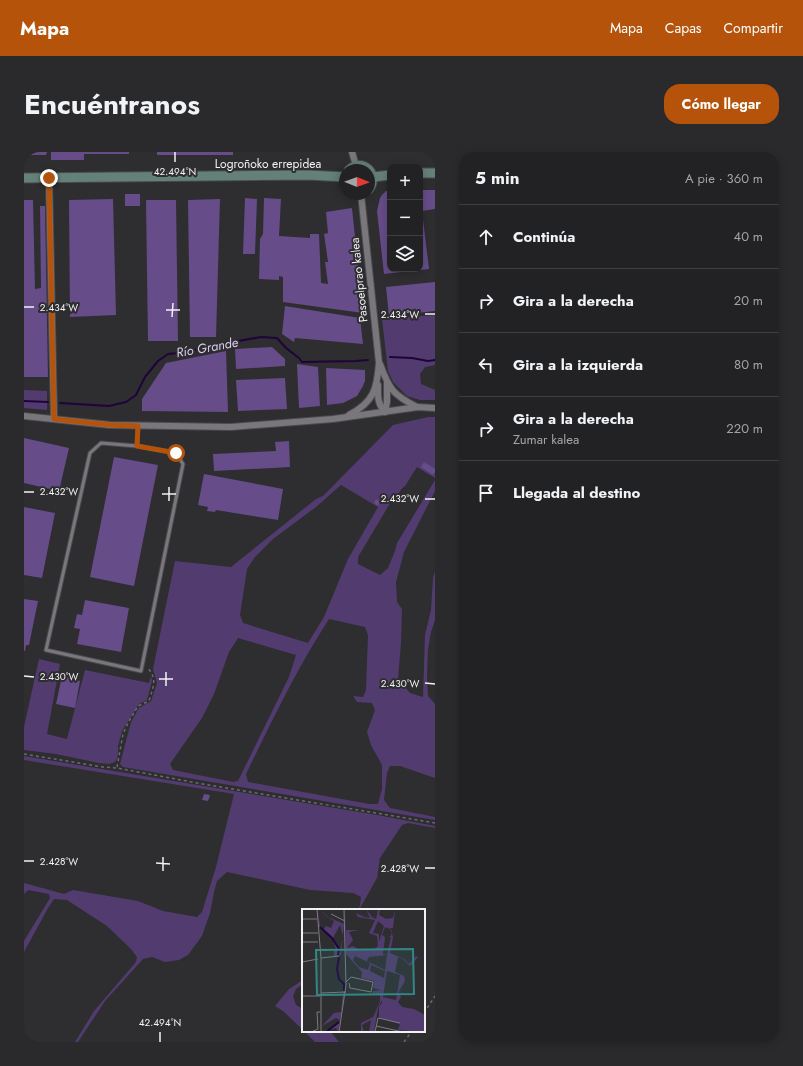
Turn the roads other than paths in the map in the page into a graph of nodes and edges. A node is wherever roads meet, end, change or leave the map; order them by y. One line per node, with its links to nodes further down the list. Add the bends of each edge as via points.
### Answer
1 (352, 152): 2 (street)
2 (352, 164)
3 (423, 173): 4 (main road)
4 (435, 173)
5 (387, 175): 6 (main road)
6 (375, 177)
7 (24, 178): 8 (main road, Logroñoko errepidea)
8 (49, 178): 9 (main road, Logroñoko errepidea, via 308,175); 19 (street)
9 (339, 178)
10 (362, 200): 11 (street, Pasoelprao kalea)
11 (380, 363): 12 (street); 13 (street)
12 (386, 381): 14 (street, via 405,401); 16 (street)
13 (377, 383): 16 (street, via 378,400); 18 (street, via 372,396 360,410)
14 (418, 407): 15 (street); 16 (street)
15 (435, 408)
16 (385, 412): 18 (street)
17 (24, 416): 19 (street)
18 (345, 417): 20 (street, via 231,427)
19 (54, 419): 20 (street)
20 (138, 426): 21 (lane)
21 (137, 446): 21 (lane, via 176,453 183,464 141,671 46,650 90,453 101,443)

